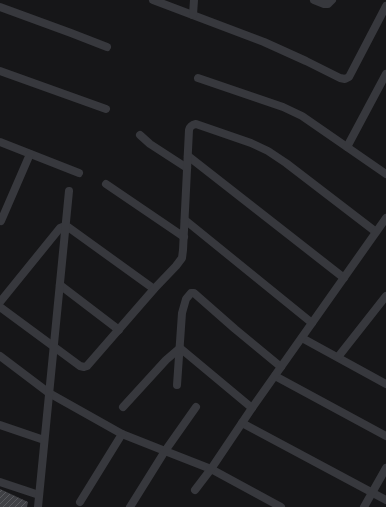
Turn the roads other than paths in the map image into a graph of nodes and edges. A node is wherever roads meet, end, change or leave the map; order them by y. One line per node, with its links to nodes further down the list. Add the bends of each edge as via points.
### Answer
1 (153, 0): 7 (street)
2 (194, 0): 7 (street)
3 (314, 0): 4 (street, via 328,4)
4 (332, 0)
5 (0, 7): 8 (street)
6 (385, 10): 7 (street, via 349,77 345,79 264,42)
7 (193, 15)
8 (107, 47)
9 (0, 71): 12 (street)
10 (386, 74): 15 (street)
11 (198, 78): 15 (street, via 289,110)
12 (106, 109)
13 (140, 135): 18 (street)
14 (0, 142): 16 (street)
15 (348, 147): 20 (street)
16 (30, 154): 19 (street); 25 (street)
17 (188, 156): 18 (street); 27 (street, via 189,130 194,124 251,143 286,163); 29 (street)
18 (187, 168): 24 (street)
19 (79, 173)
20 (386, 173)
21 (106, 184): 28 (street)
22 (69, 191): 26 (street)
23 (386, 218): 27 (street)
24 (185, 220): 28 (street); 35 (street)
25 (1, 221)
26 (65, 226): 30 (street); 31 (street); 33 (street, via 60,228)
27 (376, 232): 29 (street)
28 (184, 237): 31 (street, via 182,258)
29 (344, 278): 35 (street)
30 (60, 285): 36 (street); 38 (street)
31 (154, 289): 36 (street)
32 (386, 296): 41 (street)
33 (1, 298)
34 (0, 307): 38 (street)
35 (312, 323): 37 (street)
36 (119, 330): 38 (street, via 84,367)
37 (302, 338): 41 (street); 42 (street)
38 (54, 346): 46 (street)
39 (180, 348): 42 (street, via 184,304 188,295 194,293); 45 (street); 47 (street); 49 (street)
40 (0, 356): 46 (street)
41 (338, 357): 44 (street)
42 (281, 367): 43 (street)
43 (275, 376): 49 (street); 53 (street)
44 (386, 384)
45 (177, 385)
46 (49, 393): 52 (street); 54 (street)
47 (123, 407)
48 (196, 407): 55 (street)
49 (252, 408): 50 (street)
50 (242, 423): 57 (street); 60 (street)
51 (0, 425): 54 (street)
52 (122, 434): 55 (street); 63 (street)
53 (386, 436)
54 (44, 440): 61 (street)
55 (165, 451): 57 (street); 65 (street)
56 (386, 468): 60 (street)
57 (210, 470): 59 (street); 66 (street)
58 (0, 482): 61 (street)
59 (195, 490)
60 (372, 492): 62 (street); 67 (street)
61 (39, 495): 64 (street)
62 (386, 500)
63 (80, 502)
64 (38, 507)
65 (130, 507)
66 (280, 507)
67 (364, 507)

